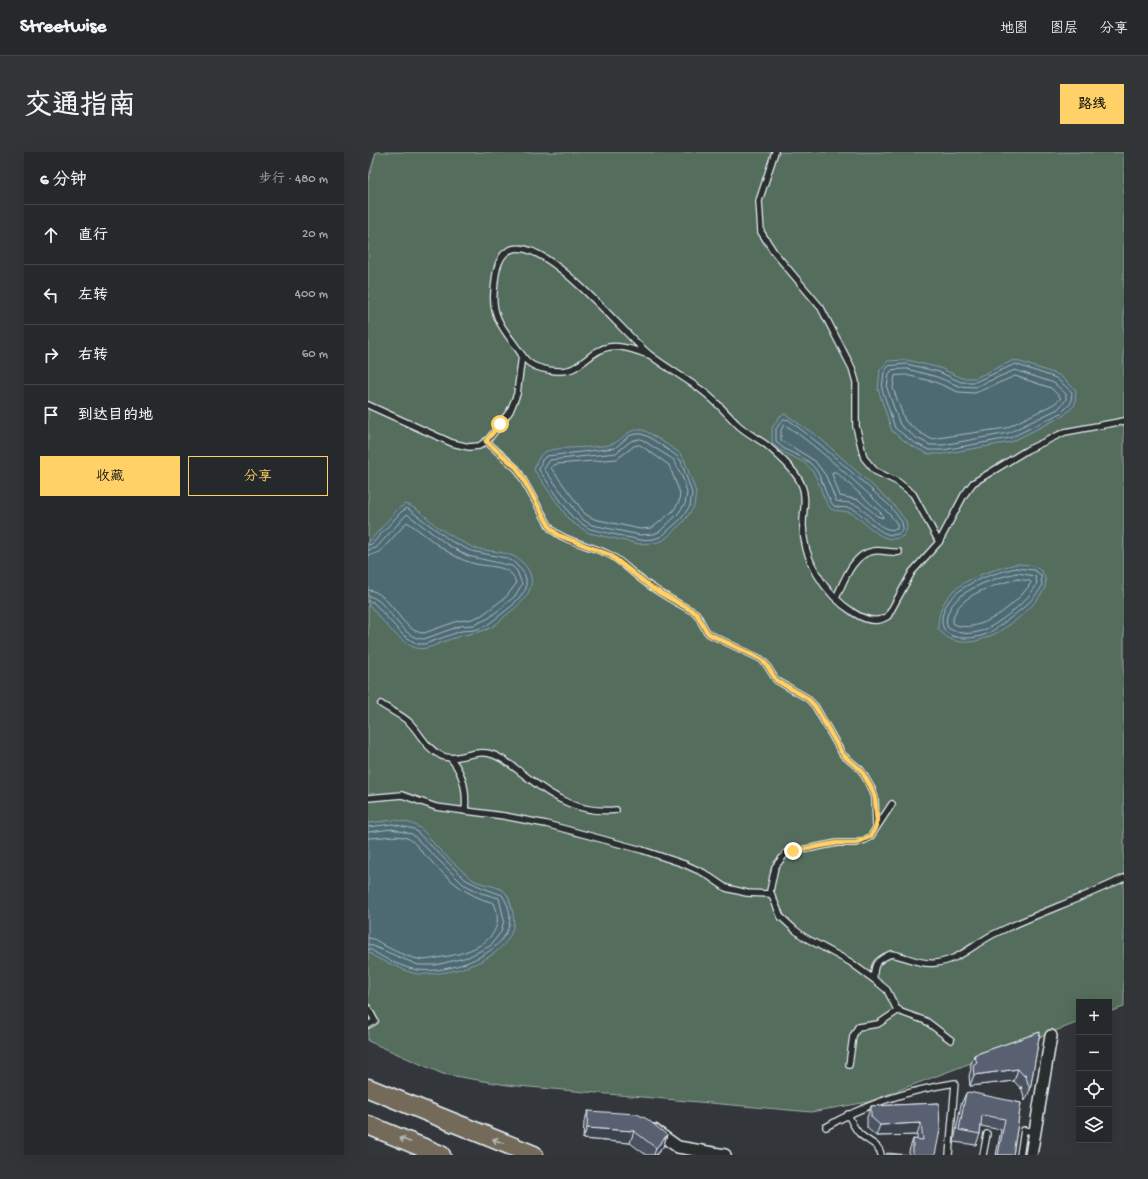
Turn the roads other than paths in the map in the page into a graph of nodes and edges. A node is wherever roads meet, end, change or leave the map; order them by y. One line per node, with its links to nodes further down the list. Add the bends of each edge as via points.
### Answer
1 (775, 152): 7 (lane, via 759,201 762,232 774,252 821,308 852,368 856,382 856,426 864,458 875,471 898,482 913,494)
2 (522, 355): 3 (lane, via 528,363 538,367 564,371 573,369 608,347 621,347); 3 (lane, via 500,324 494,308 498,266 506,252 518,247 548,260 567,274); 6 (lane, via 517,394 510,411)
3 (649, 355): 9 (lane, via 704,392 724,409 736,424 771,449 798,478 805,499 803,540 812,566)
4 (368, 405): 6 (lane, via 462,446 479,446)
5 (1124, 421): 7 (lane, via 1065,432 1027,450 973,483)
6 (486, 441): 16 (lane, via 517,468 551,529 558,535 620,561 652,588 696,613 709,634 761,659 776,680 807,698 815,706 843,755 861,770 872,789 876,807)
7 (938, 542): 9 (lane, via 912,572 884,619 871,621 862,618)
8 (899, 552): 9 (lane, via 872,551 860,557 850,569)
9 (836, 598)
10 (381, 704): 11 (lane, via 409,722 433,751)
11 (451, 759): 14 (lane, via 466,754 492,754 569,805 591,811); 15 (lane, via 462,774)
12 (368, 798): 15 (lane, via 402,795 436,808)
13 (892, 804): 16 (lane)
14 (616, 810)
15 (465, 811): 18 (lane, via 532,821 573,831 684,864 704,873 726,888 746,893)
16 (876, 827): 18 (lane, via 871,836 856,843 837,843 786,853 775,866 771,877)
17 (1124, 878): 19 (lane, via 991,936 953,959 923,963 891,954 875,964)
18 (771, 894): 19 (lane, via 781,917 794,929)
19 (874, 979): 21 (lane, via 887,990)
20 (368, 1008): 22 (lane, via 375,1021)
21 (899, 1010): 24 (lane, via 931,1024); 25 (lane, via 878,1024 858,1027 853,1036)
22 (368, 1025)
23 (1051, 1036): 31 (street)
24 (951, 1040)
25 (849, 1065)
26 (368, 1088): 34 (main road, one-way to 26)
27 (848, 1114): 30 (lane); 36 (lane, via 859,1133 878,1146); 37 (lane, via 877,1102 954,1083)
28 (645, 1124): 35 (street, via 678,1147)
29 (368, 1125): 33 (main road, one-way to 29)
30 (826, 1126)
31 (1035, 1132): 39 (lane, via 1024,1130); 40 (street)
32 (987, 1134): 38 (lane)
33 (441, 1155)
34 (534, 1155)
35 (725, 1155)
36 (881, 1155)
37 (949, 1155)
38 (983, 1155)
39 (1020, 1155)
40 (1031, 1155)

